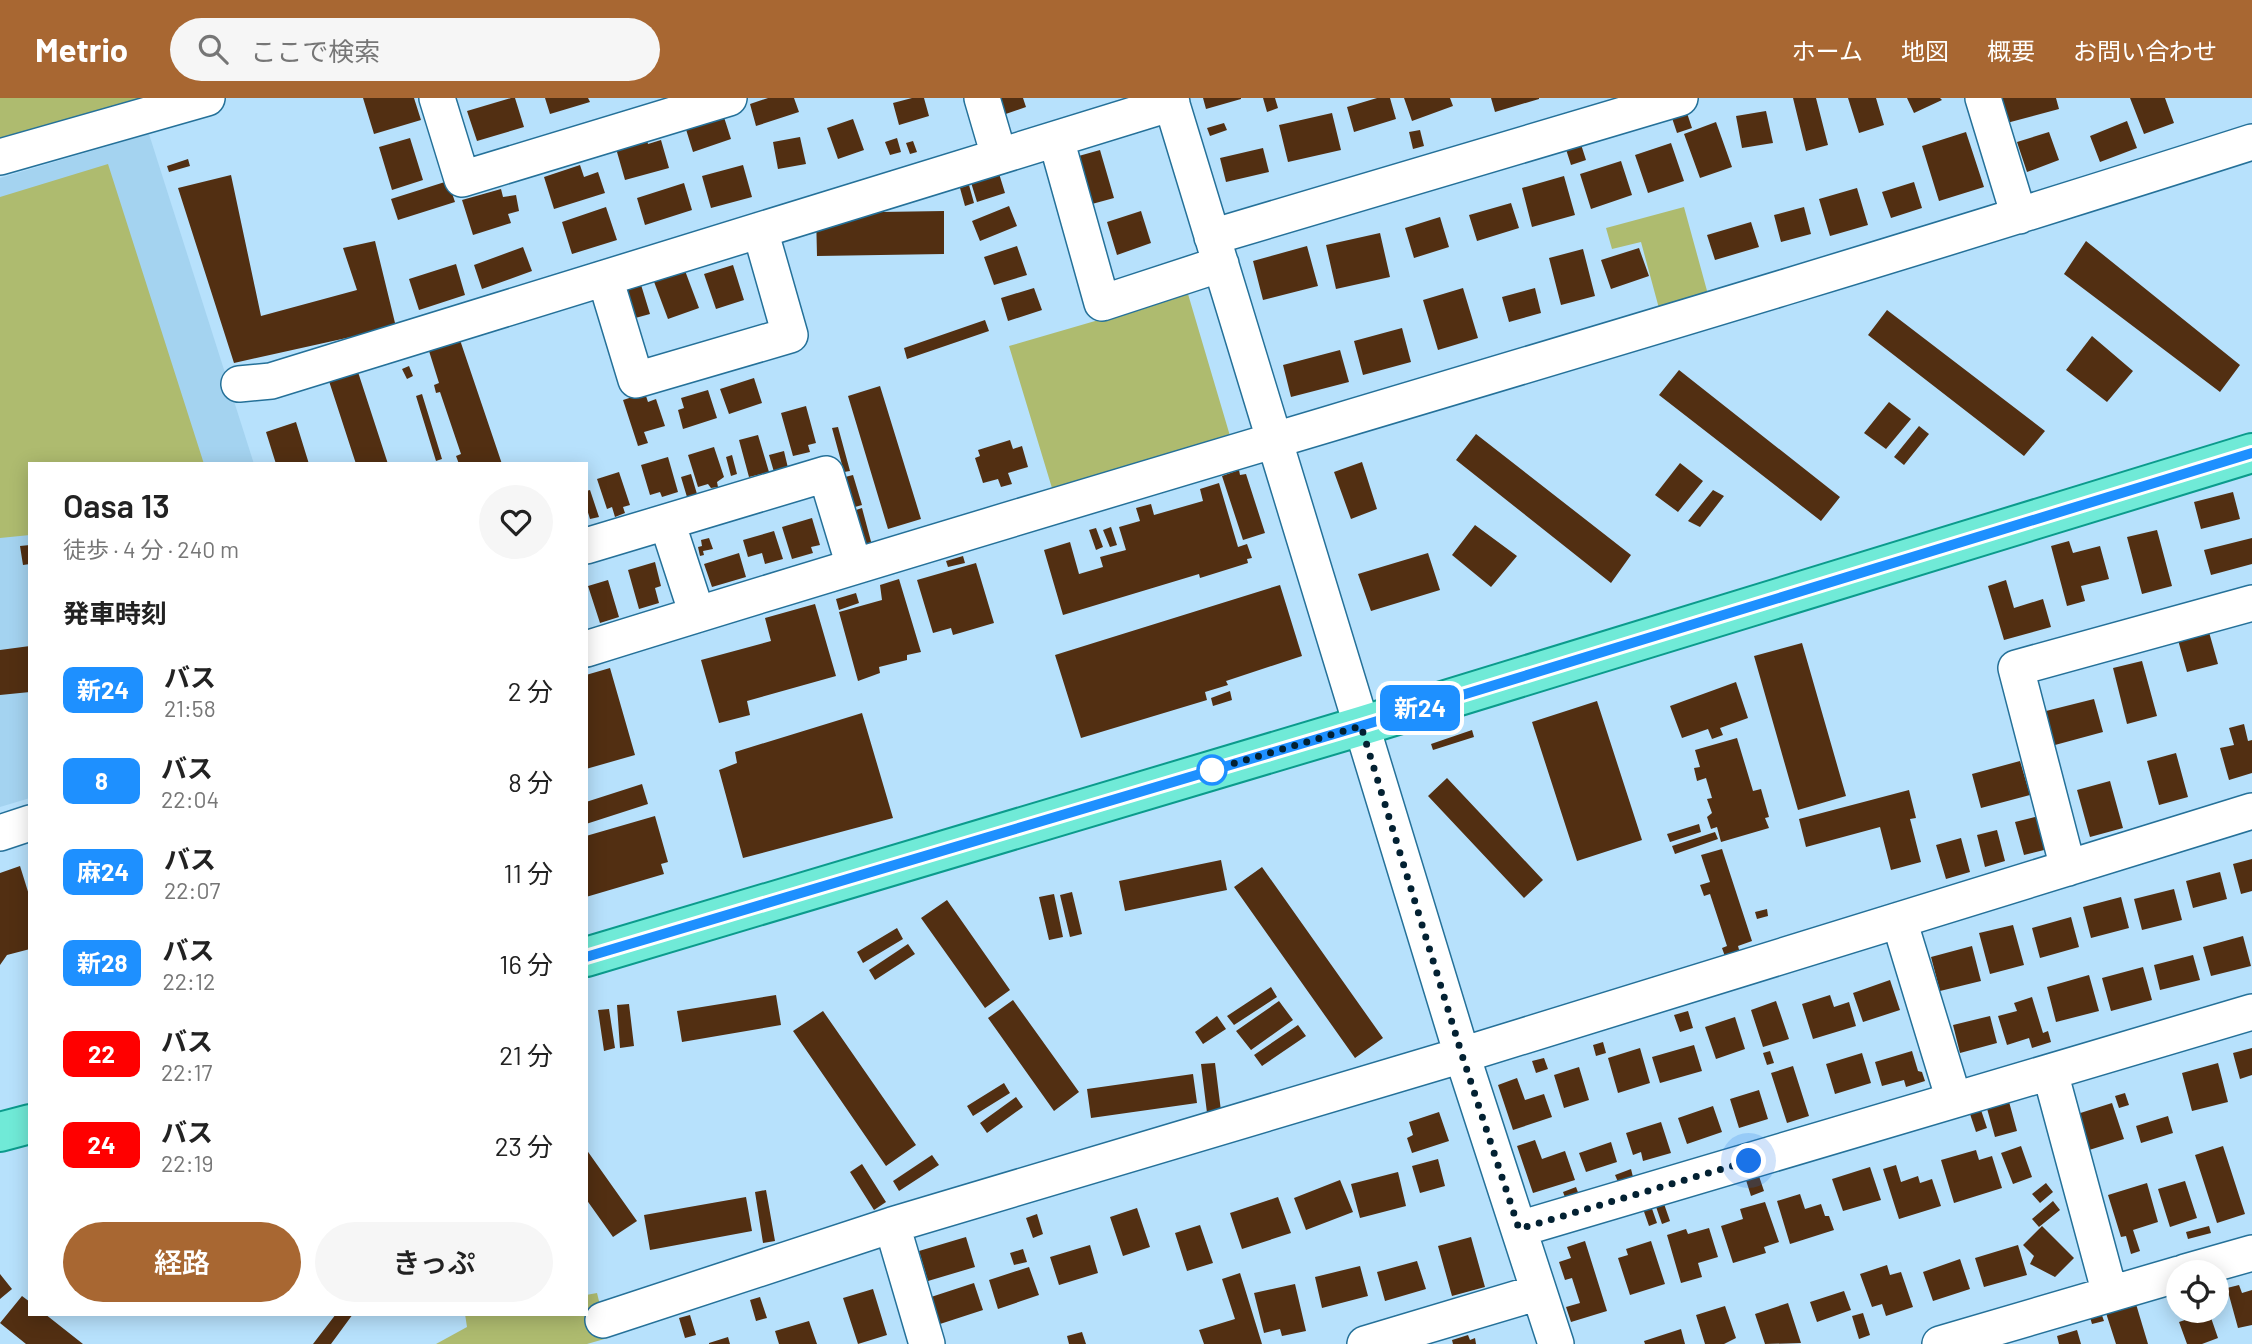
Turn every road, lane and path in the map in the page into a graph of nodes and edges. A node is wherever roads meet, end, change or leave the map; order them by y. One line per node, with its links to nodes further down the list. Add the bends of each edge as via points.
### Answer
1 (207, 98): 11 (street)
2 (437, 98): 3 (street, via 461,179)
3 (729, 98)
4 (982, 98): 10 (street)
5 (1680, 98): 14 (street)
6 (1983, 98): 12 (street)
7 (1171, 101): 8 (street); 14 (street)
8 (1056, 139): 10 (street); 14 (street, via 1102,303)
9 (2252, 142): 12 (street)
10 (999, 156): 13 (street)
11 (0, 157)
12 (2019, 216): 17 (street)
13 (760, 230): 15 (street); 15 (street, via 790,335 636,380)
14 (1217, 251): 17 (street)
15 (604, 278): 16 (street, via 271,381)
16 (239, 384)
17 (1275, 442): 21 (street); 25 (street)
18 (2252, 454): 25 (main road)
19 (667, 522): 20 (street); 21 (street, via 826,474); 23 (street)
20 (588, 545)
21 (854, 566): 23 (street)
22 (2252, 603): 29 (street, via 2016,668)
23 (697, 614): 24 (street)
24 (588, 648)
25 (1361, 726): 31 (main road); 33 (street)
26 (2252, 811): 29 (street)
27 (28, 825): 28 (street)
28 (0, 833)
29 (2068, 868): 30 (street)
30 (1899, 920): 33 (street); 35 (street)
31 (588, 956)
32 (2252, 1012): 34 (street)
33 (1462, 1055): 38 (street); 39 (street)
34 (2050, 1072): 35 (street); 44 (street)
35 (1954, 1100): 39 (street)
36 (28, 1125): 37 (main road)
37 (0, 1132)
38 (892, 1225): 45 (street); 46 (street)
39 (1519, 1229): 43 (street)
40 (2252, 1253): 41 (street)
41 (2227, 1260)
42 (2166, 1278): 44 (street)
43 (1539, 1292): 47 (street); 48 (street)
44 (2110, 1294): 49 (street)
45 (603, 1320)
46 (927, 1344)
47 (1365, 1344)
48 (1556, 1344)
49 (1940, 1344)

